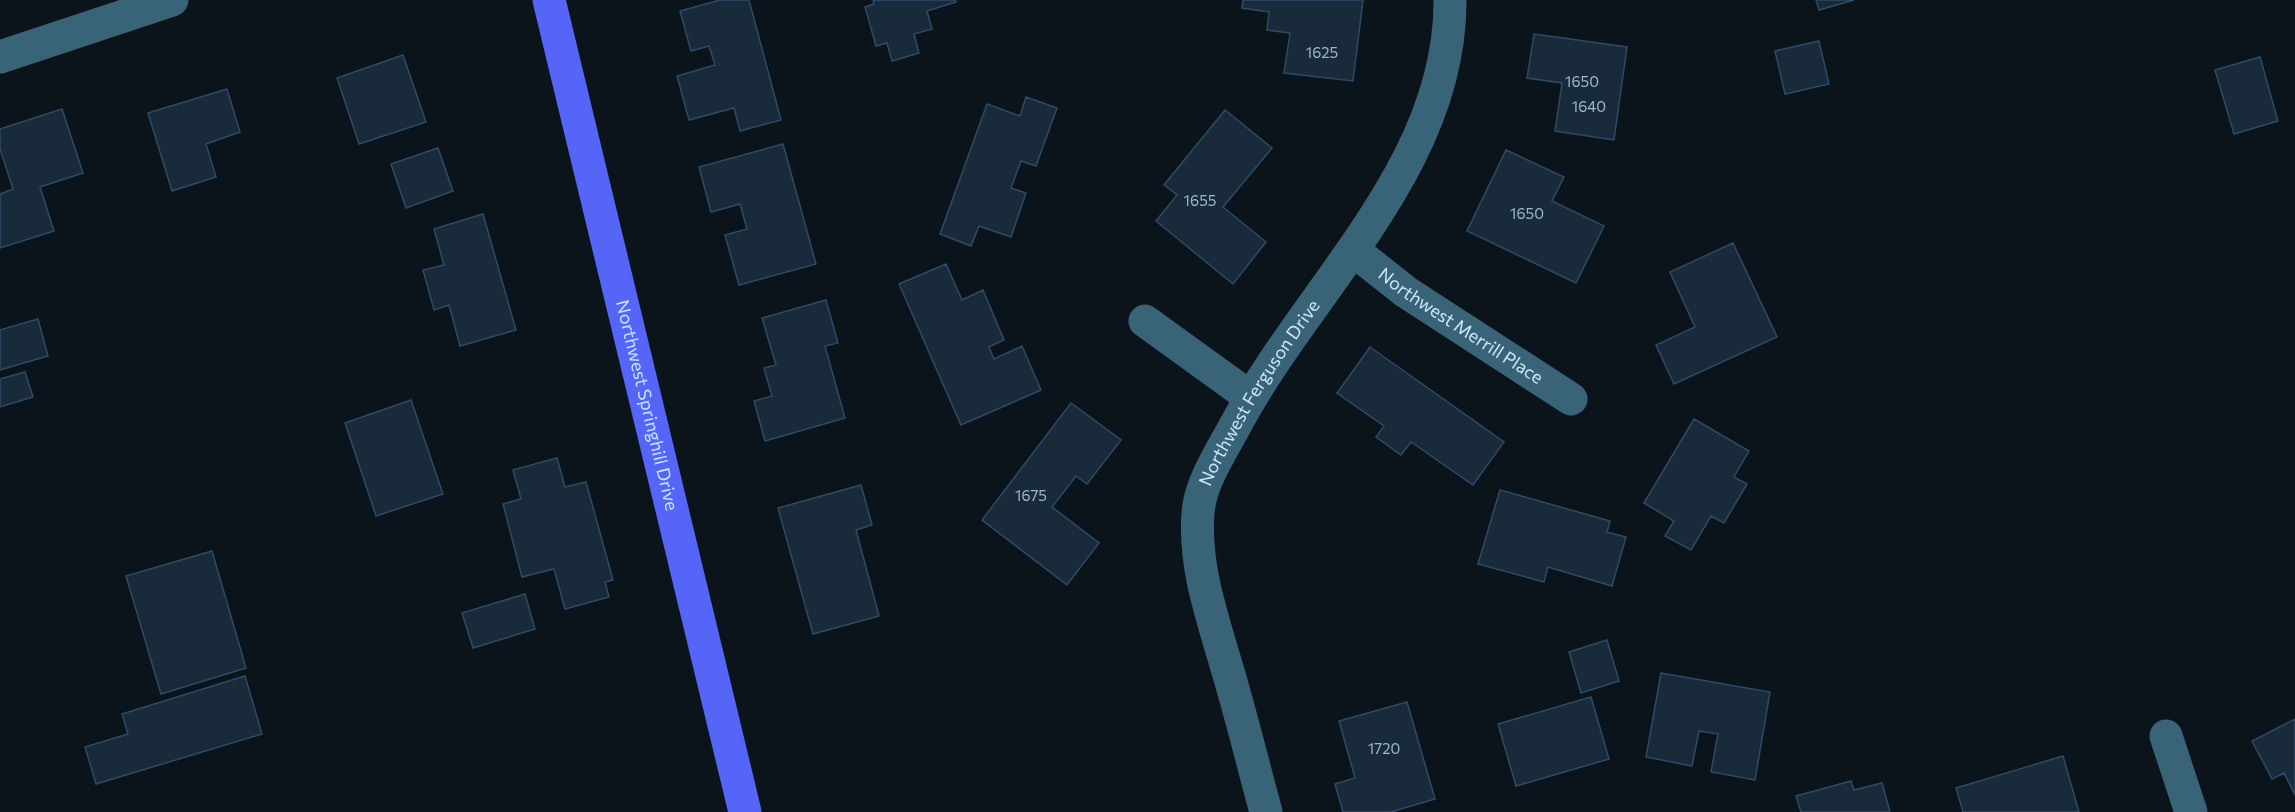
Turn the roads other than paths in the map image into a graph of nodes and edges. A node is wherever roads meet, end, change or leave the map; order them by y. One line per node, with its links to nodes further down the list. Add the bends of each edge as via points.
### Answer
1 (172, 0): 4 (street)
2 (549, 0): 10 (main road, Northwest Springhill Drive)
3 (1450, 0): 5 (street, Northwest Ferguson Drive, via 1446,58 1436,99 1416,143)
4 (0, 57)
5 (1353, 250): 7 (street, Northwest Ferguson Drive); 8 (street, Northwest Merrill Place, via 1406,292)
6 (1145, 321): 7 (street)
7 (1250, 397): 11 (street, Northwest Ferguson Drive, via 1212,468 1198,510 1198,560)
8 (1570, 399)
9 (2166, 736): 12 (street)
10 (745, 812)
11 (1266, 812)
12 (2191, 812)

